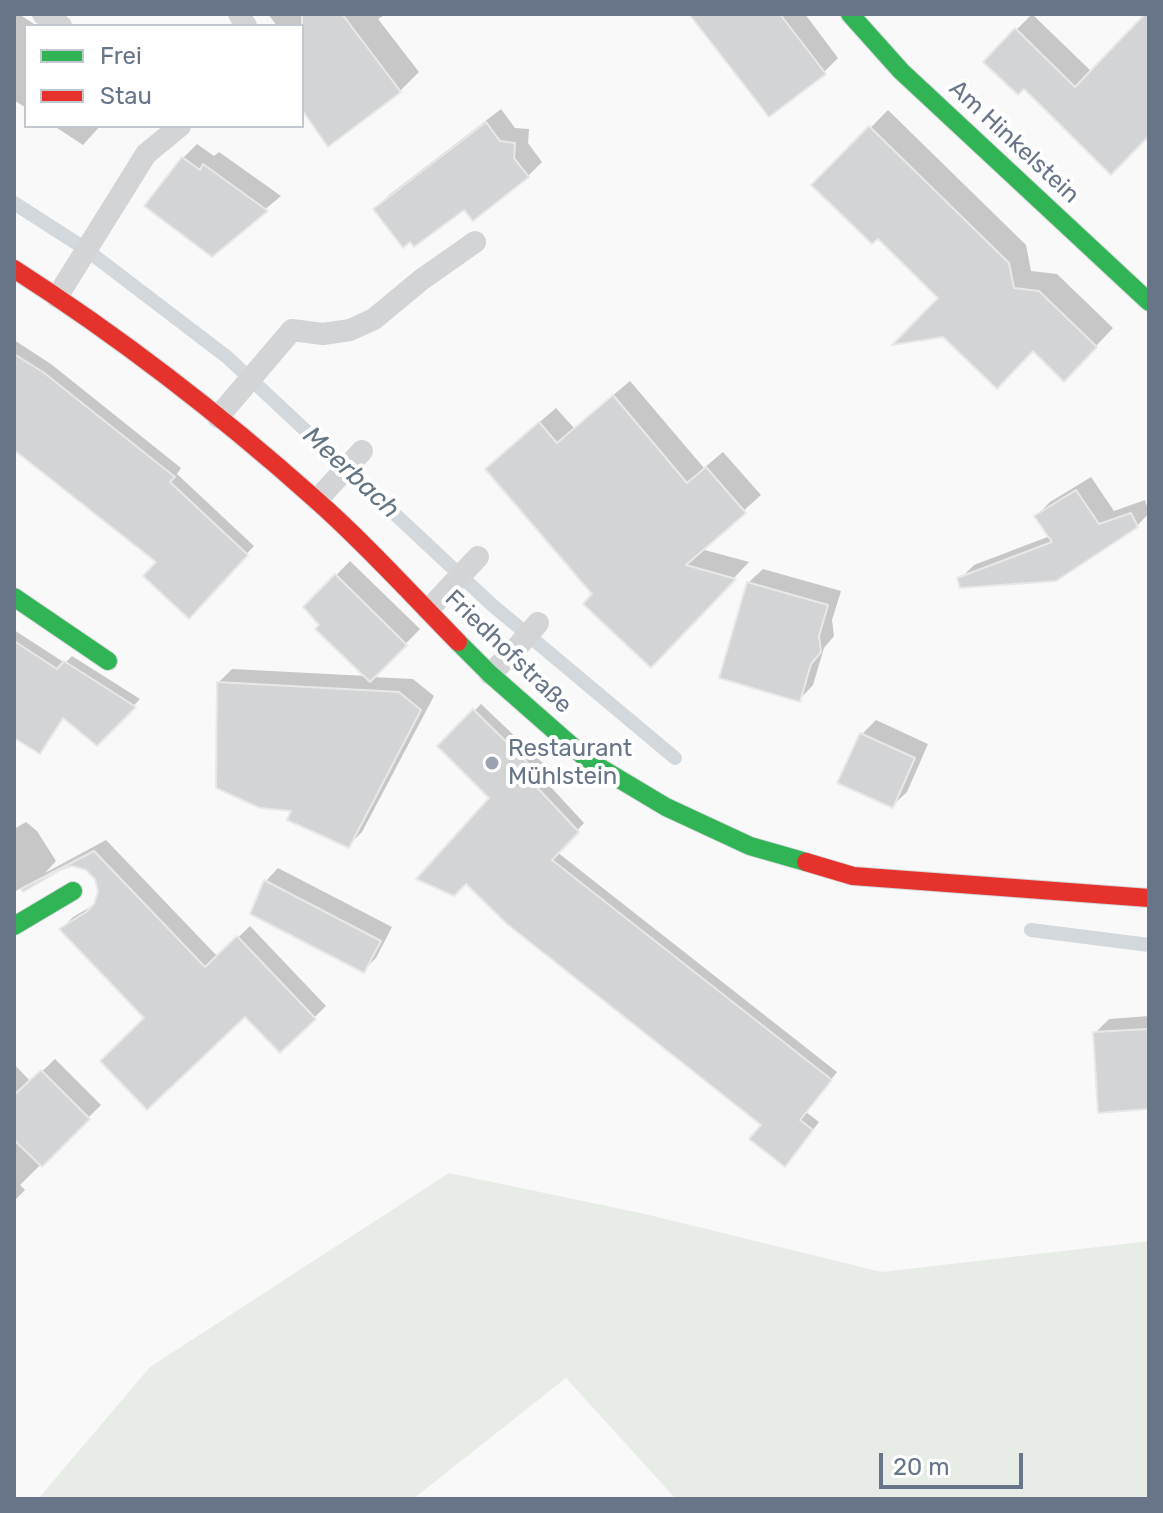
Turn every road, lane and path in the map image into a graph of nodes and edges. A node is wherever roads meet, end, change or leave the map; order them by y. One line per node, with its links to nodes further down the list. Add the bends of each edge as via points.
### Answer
1 (850, 14): 6 (street, Am Hinkelstein, via 901,71)
2 (178, 128): 5 (lane, via 146,154)
3 (475, 242): 7 (lane, via 374,319 323,334 292,330)
4 (14, 269): 5 (street, Friedhofstraße)
5 (57, 297): 7 (street, Friedhofstraße)
6 (1149, 302)
7 (218, 417): 9 (street, Friedhofstraße)
8 (362, 451): 9 (lane)
9 (317, 500): 12 (street, Friedhofstraße)
10 (478, 557): 12 (lane)
11 (14, 597): 14 (street)
12 (428, 610): 15 (street, Friedhofstraße)
13 (538, 623): 15 (lane)
14 (108, 661)
15 (490, 674): 17 (street, Friedhofstraße, via 589,761 666,807 750,846 853,876)
16 (73, 891): 18 (street)
17 (1149, 898)
18 (14, 926)

